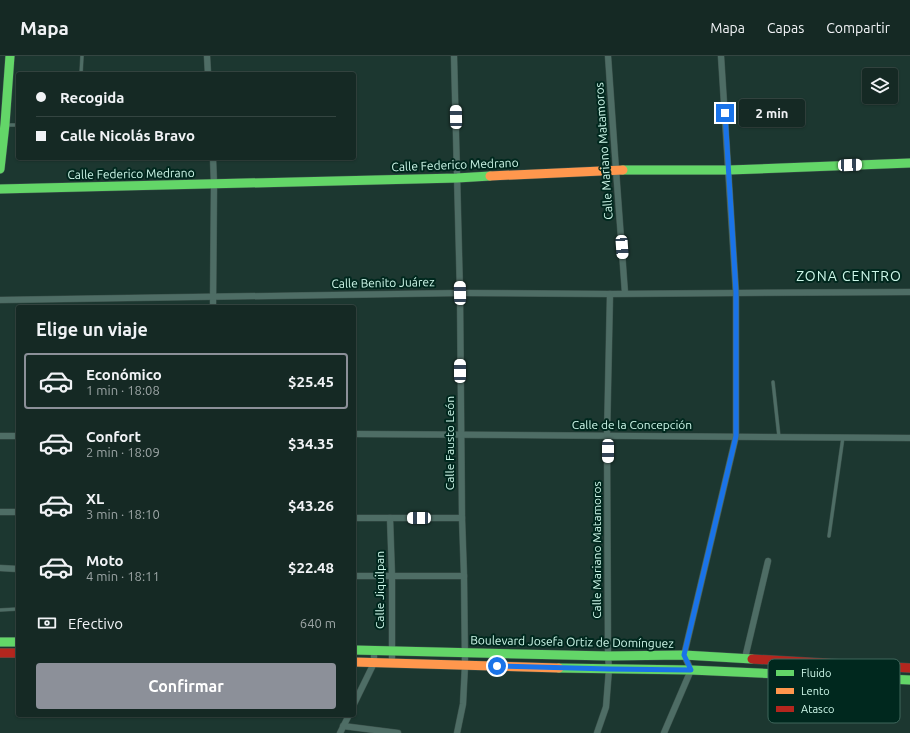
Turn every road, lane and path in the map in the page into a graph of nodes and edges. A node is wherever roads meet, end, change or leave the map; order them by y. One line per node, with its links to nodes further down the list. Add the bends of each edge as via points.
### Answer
1 (10, 56): 9 (street)
2 (82, 56): 7 (lane)
3 (207, 56): 8 (street)
4 (454, 56): 16 (street, Calle Fausto León)
5 (608, 56): 14 (street, Calle Mariano Matamoros)
6 (721, 56): 15 (street)
7 (81, 72)
8 (208, 72)
9 (5, 124): 10 (lane); 13 (street)
10 (16, 125)
11 (213, 160): 17 (street)
12 (910, 163): 15 (street, Calle Federico Medrano)
13 (0, 169)
14 (616, 170): 15 (street, Calle Federico Medrano); 16 (street, Calle Federico Medrano); 22 (street, Calle Mariano Matamoros)
15 (729, 170): 19 (street)
16 (457, 178): 17 (street, Calle Federico Medrano); 21 (street, Calle Fausto León)
17 (214, 184): 18 (street, Calle Federico Medrano); 24 (street)
18 (0, 189)
19 (736, 292): 20 (street, Calle Benito Juárez); 22 (street, Calle Benito Juárez); 33 (street)
20 (910, 292)
21 (460, 293): 23 (street, Calle Benito Juárez); 24 (street, Calle Benito Juárez); 29 (street, Calle Fausto León)
22 (625, 293): 23 (street, Calle Benito Juárez)
23 (610, 294): 32 (street, Calle Mariano Matamoros)
24 (212, 297): 25 (street, Calle Benito Juárez); 26 (street)
25 (0, 300)
26 (213, 305)
27 (773, 382): 34 (lane)
28 (356, 434): 29 (street, Calle de la Concepción)
29 (461, 434): 32 (street, Calle de la Concepción); 41 (street, Calle Fausto León)
30 (0, 436): 31 (street)
31 (16, 436)
32 (607, 436): 33 (street, Calle de la Concepción); 60 (street, Calle Mariano Matamoros)
33 (736, 436): 34 (street, Calle de la Concepción); 59 (street)
34 (779, 436): 35 (street, Calle de la Concepción)
35 (843, 437): 36 (street, Calle de la Concepción); 42 (lane)
36 (910, 438)
37 (0, 512): 38 (street)
38 (16, 512)
39 (356, 518): 40 (street)
40 (390, 518): 41 (street); 47 (street, Calle Jiquilpan)
41 (462, 518): 48 (street, Calle Fausto León)
42 (830, 536)
43 (768, 561): 61 (street)
44 (0, 568): 45 (street)
45 (16, 569)
46 (356, 576): 47 (street)
47 (392, 576): 48 (street); 55 (street, Calle Jiquilpan)
48 (464, 576): 58 (street, Calle Fausto León)
49 (16, 609): 50 (lane)
50 (0, 610)
51 (0, 642): 52 (street)
52 (16, 642)
53 (356, 650): 54 (street, Boulevard Josefa Ortiz de Domínguez)
54 (374, 651): 55 (street, Boulevard Josefa Ortiz de Domínguez); 64 (street)
55 (392, 651): 58 (street, Boulevard Josefa Ortiz de Domínguez); 65 (street, Calle Jiquilpan)
56 (0, 653): 57 (street)
57 (16, 653)
58 (465, 653): 60 (street, Boulevard Josefa Ortiz de Domínguez); 66 (street, Calle Fausto León)
59 (684, 655): 60 (street, Boulevard Josefa Ortiz de Domínguez); 61 (street, Boulevard Josefa Ortiz de Domínguez); 70 (street)
60 (608, 656): 69 (street, Calle Mariano Matamoros)
61 (745, 658): 62 (street, Boulevard Josefa Ortiz de Domínguez)
62 (768, 659)
63 (356, 662): 64 (street)
64 (374, 663): 65 (street); 74 (street)
65 (392, 663): 66 (street)
66 (465, 666): 69 (street); 79 (street, Calle Fausto León, via 463,704)
67 (900, 667): 68 (street, Boulevard Josefa Ortiz de Domínguez)
68 (910, 668)
69 (609, 669): 70 (street); 80 (street, Calle Mariano Matamoros, via 606,707)
70 (691, 670): 71 (street); 81 (street)
71 (768, 674)
72 (900, 680): 73 (street)
73 (910, 680)
74 (356, 700)
75 (348, 717): 76 (street)
76 (344, 726): 77 (street); 78 (street)
77 (340, 733)
78 (398, 733)
79 (457, 733)
80 (597, 733)
81 (664, 733)

